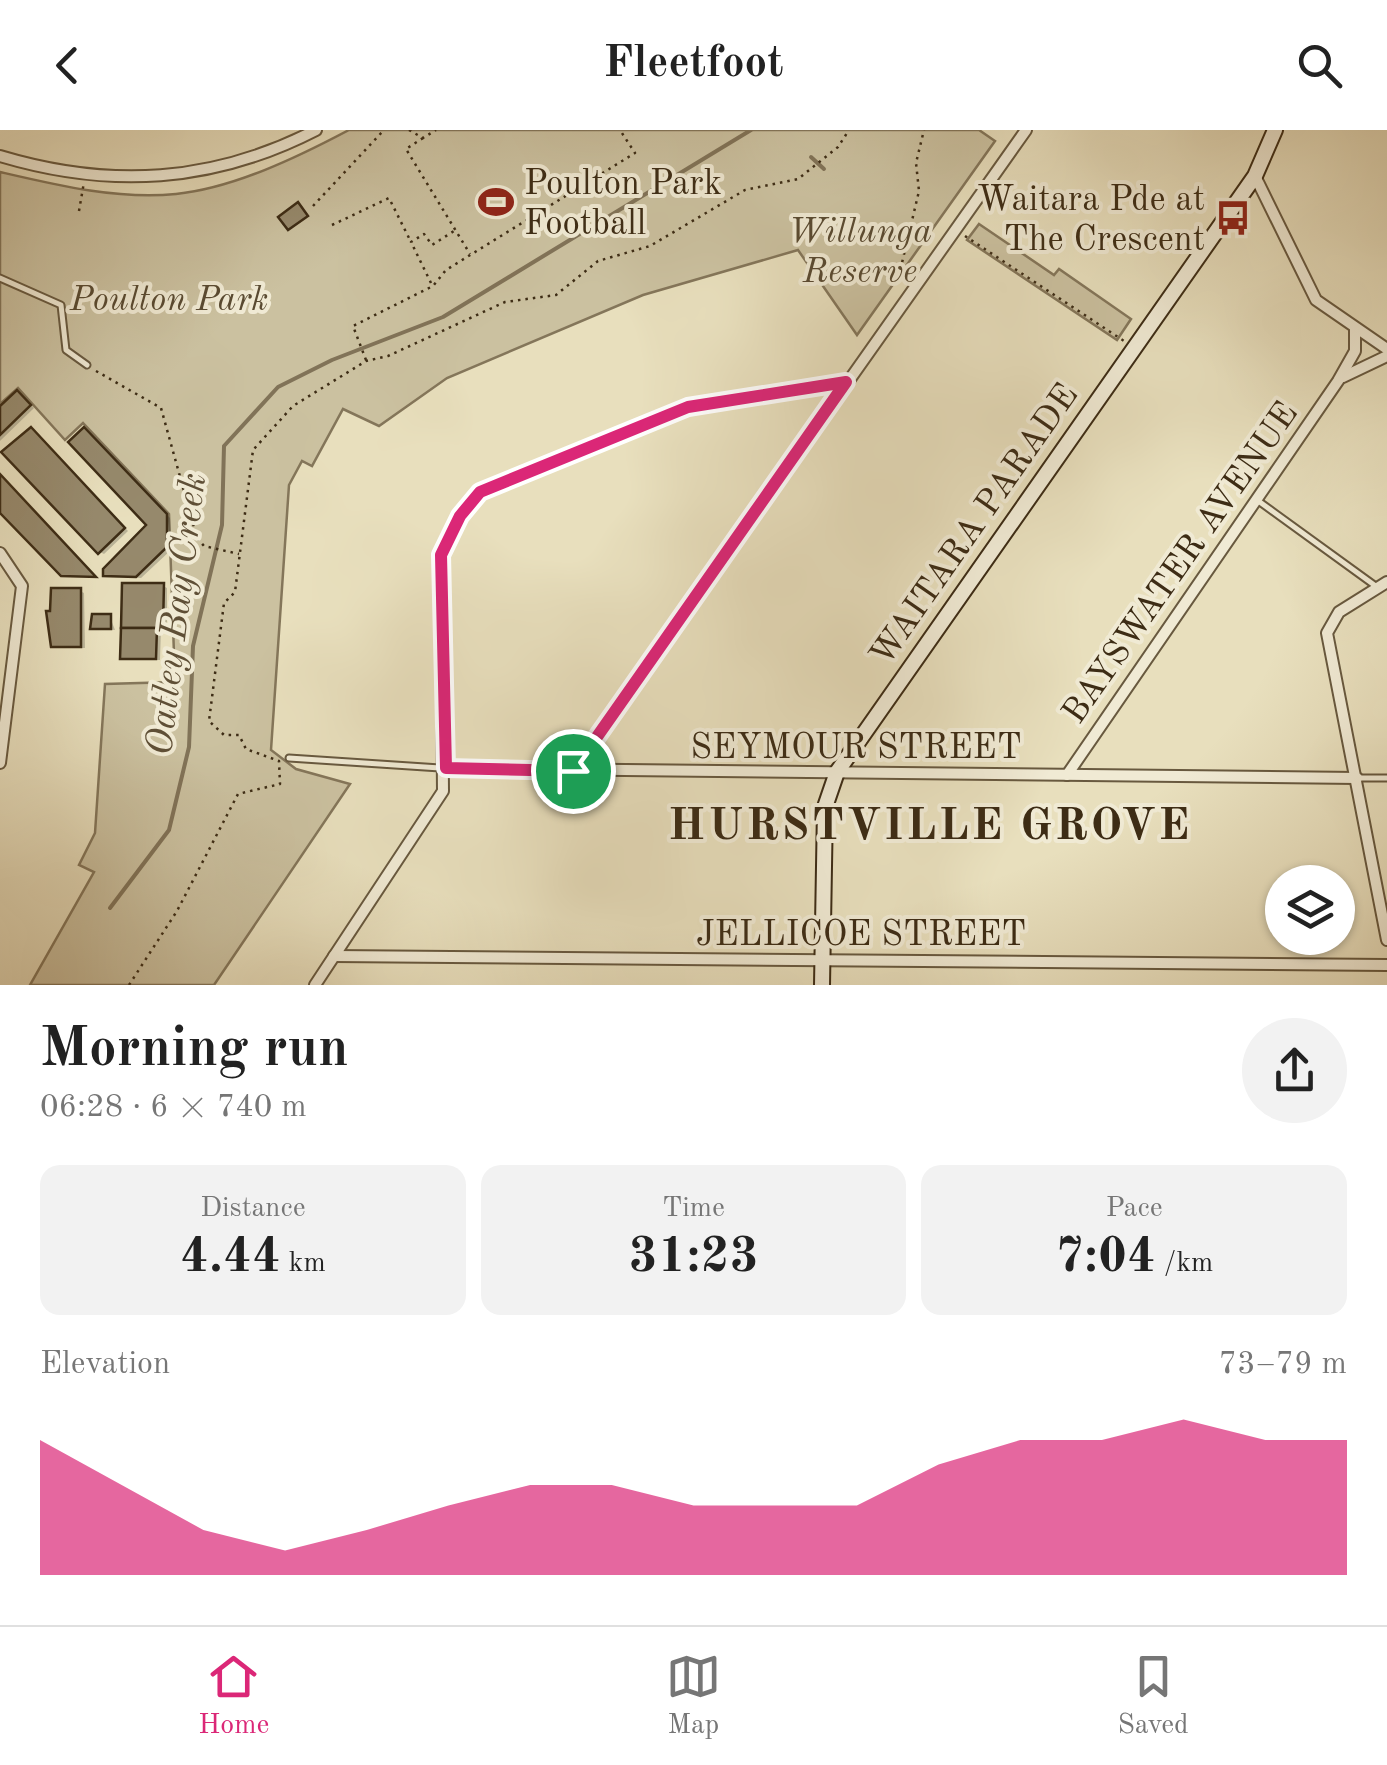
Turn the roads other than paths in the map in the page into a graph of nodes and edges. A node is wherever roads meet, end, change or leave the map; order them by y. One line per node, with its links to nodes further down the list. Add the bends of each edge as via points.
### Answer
1 (316, 130): 4 (street, via 200,172 128,179)
2 (1026, 130): 11 (street)
3 (1275, 130): 5 (street, WAITARA PARADE)
4 (0, 156)
5 (1255, 176): 7 (street, via 1312,294); 19 (street, WAITARA PARADE)
6 (0, 278): 9 (lane, via 61,305 66,350)
7 (1355, 328): 8 (street); 10 (street, BAYSWATER AVENUE, via 1354,351)
8 (1387, 352): 10 (street, BAYSWATER AVENUE)
9 (87, 366)
10 (1338, 380): 12 (street, BAYSWATER AVENUE)
11 (846, 382): 17 (street, via 688,407 480,492 441,555); 18 (street)
12 (1254, 498): 14 (lane); 20 (street, BAYSWATER AVENUE)
13 (0, 552): 16 (street, via 22,586)
14 (1383, 585): 21 (street, via 1339,612 1327,633)
15 (288, 758): 17 (lane, SEYMOUR STREET)
16 (0, 763)
17 (446, 768): 18 (street, SEYMOUR STREET); 24 (street, via 443,791)
18 (573, 771): 19 (street, SEYMOUR STREET)
19 (837, 772): 20 (street, SEYMOUR STREET); 25 (street, WAITARA PARADE, via 825,806)
20 (1066, 775): 21 (street, SEYMOUR STREET)
21 (1357, 778): 22 (lane, SEYMOUR STREET); 23 (street)
22 (1387, 778)
23 (1387, 940)
24 (334, 956): 25 (street, JELLICOE STREET); 27 (street)
25 (822, 960): 26 (street, JELLICOE STREET); 28 (street, WAITARA PARADE)
26 (1387, 965)
27 (315, 985)
28 (822, 985)

